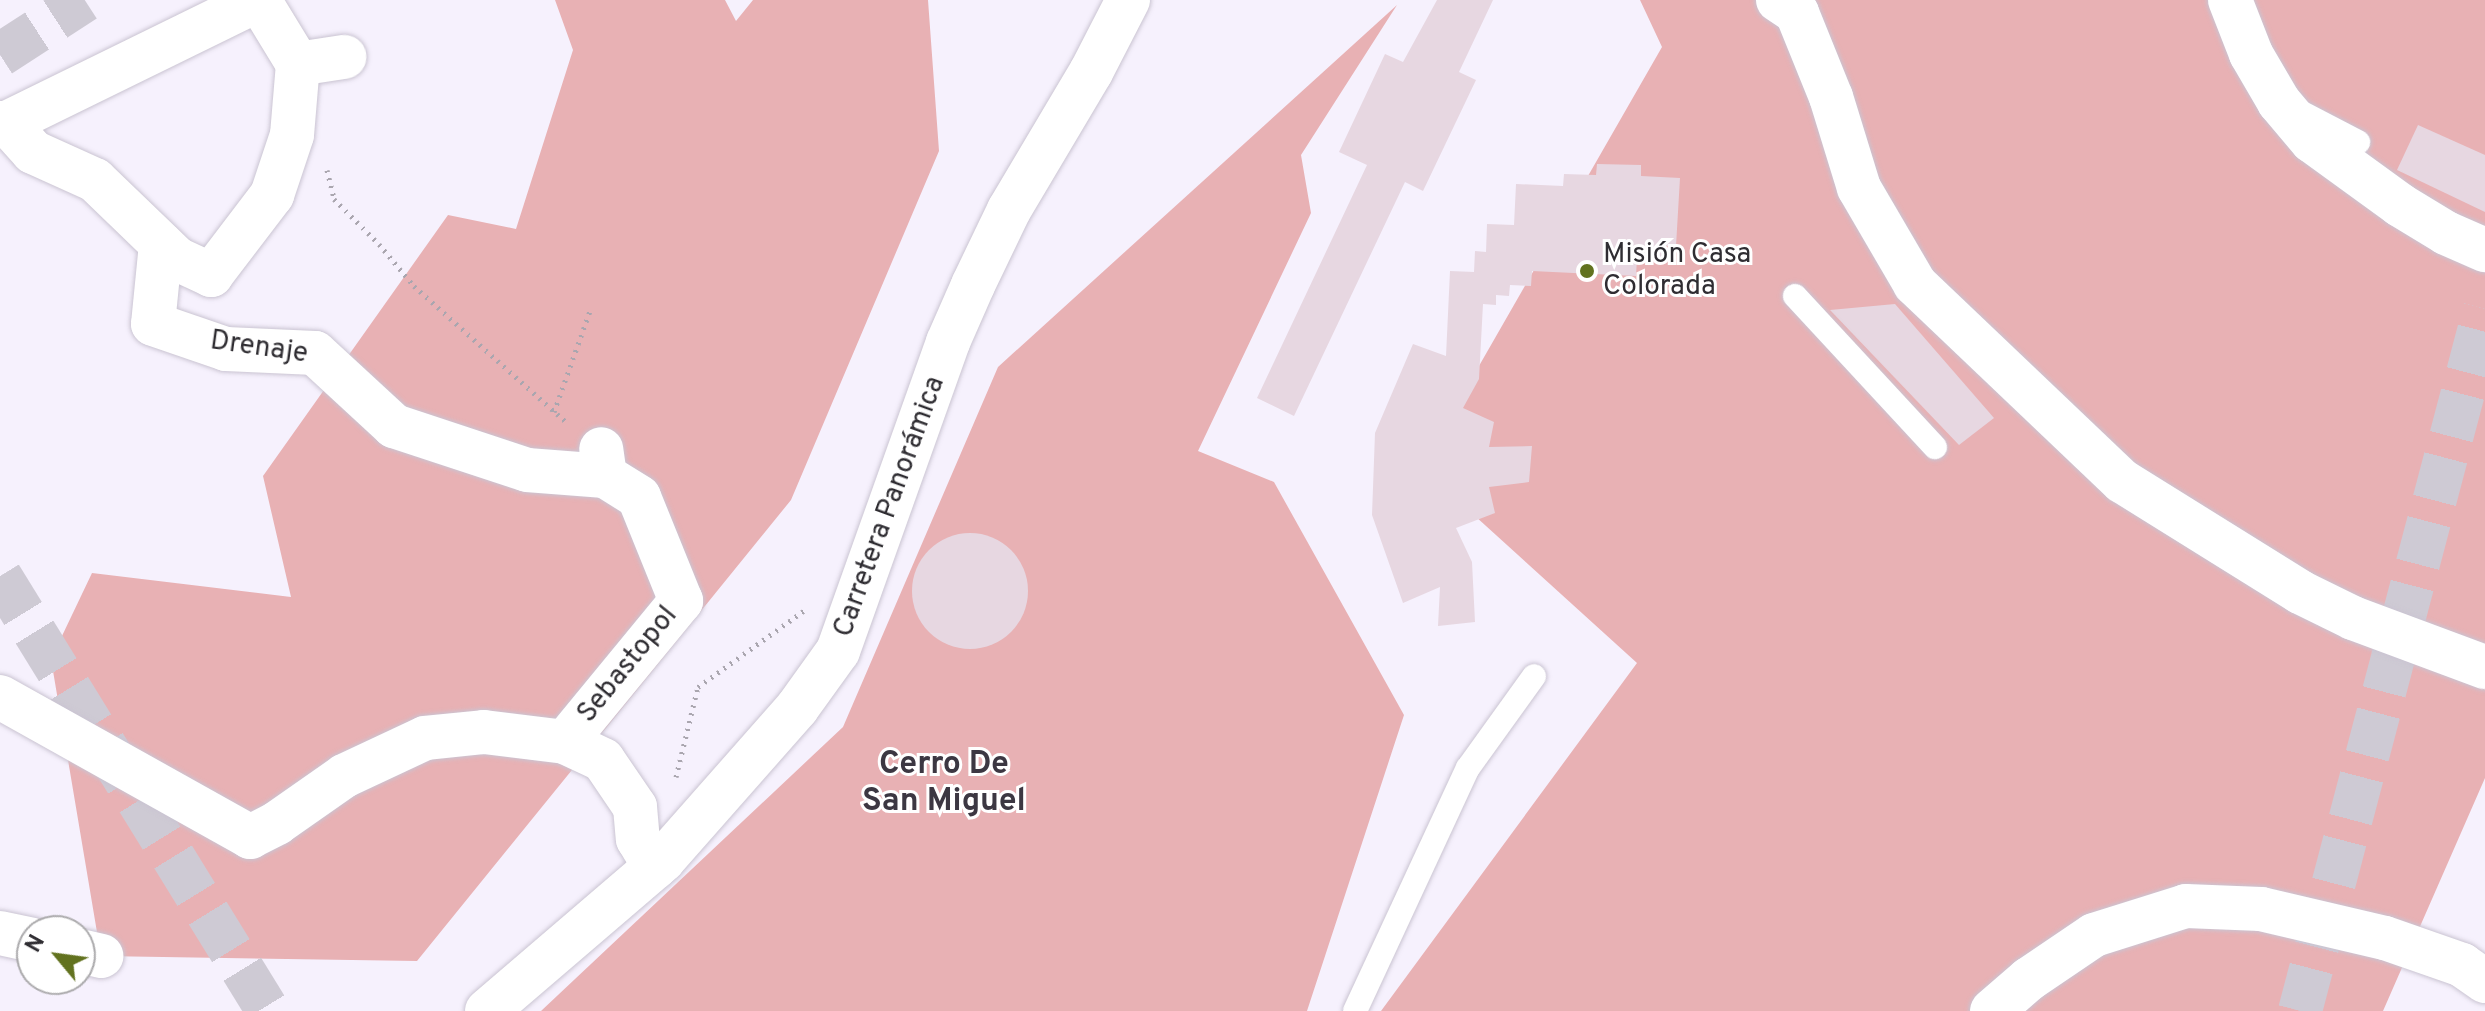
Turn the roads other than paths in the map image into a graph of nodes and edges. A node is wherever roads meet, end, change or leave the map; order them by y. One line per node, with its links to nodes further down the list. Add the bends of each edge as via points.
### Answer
1 (259, 0): 6 (street); 8 (street)
2 (1128, 0): 19 (street, Carretera Panorámica, via 1009,210 973,285 838,651 797,708)
3 (1778, 0): 15 (street, via 1797,13 1859,188 1915,284 2122,481 2300,592 2353,618)
4 (2230, 0): 7 (street, via 2251,54)
5 (344, 57): 6 (street)
6 (298, 64): 10 (street, via 292,135 272,195 211,275 177,259)
7 (2279, 102): 9 (lane); 11 (street, via 2312,141 2356,176 2446,233)
8 (3, 123): 10 (street, via 33,152 95,180)
9 (2358, 142)
10 (161, 244): 14 (street, Drenaje, via 153,324 226,349 315,353 394,426 527,470)
11 (2485, 250)
12 (1795, 296): 13 (lane)
13 (1935, 447)
14 (603, 462): 18 (street, Sebastopol, via 639,497 681,601)
15 (2485, 667)
16 (1534, 676): 22 (lane, via 1468,768)
17 (0, 697): 18 (street, via 250,837 344,776 425,738 484,732)
18 (565, 742): 19 (street, Sebastopol, via 603,760 635,807 638,839)
19 (655, 867): 21 (street, Carretera Panorámica)
20 (2485, 981): 23 (street, via 2462,965 2385,938 2261,909 2186,906 2094,935)
21 (487, 1011)
22 (1355, 1011)
23 (1992, 1011)

